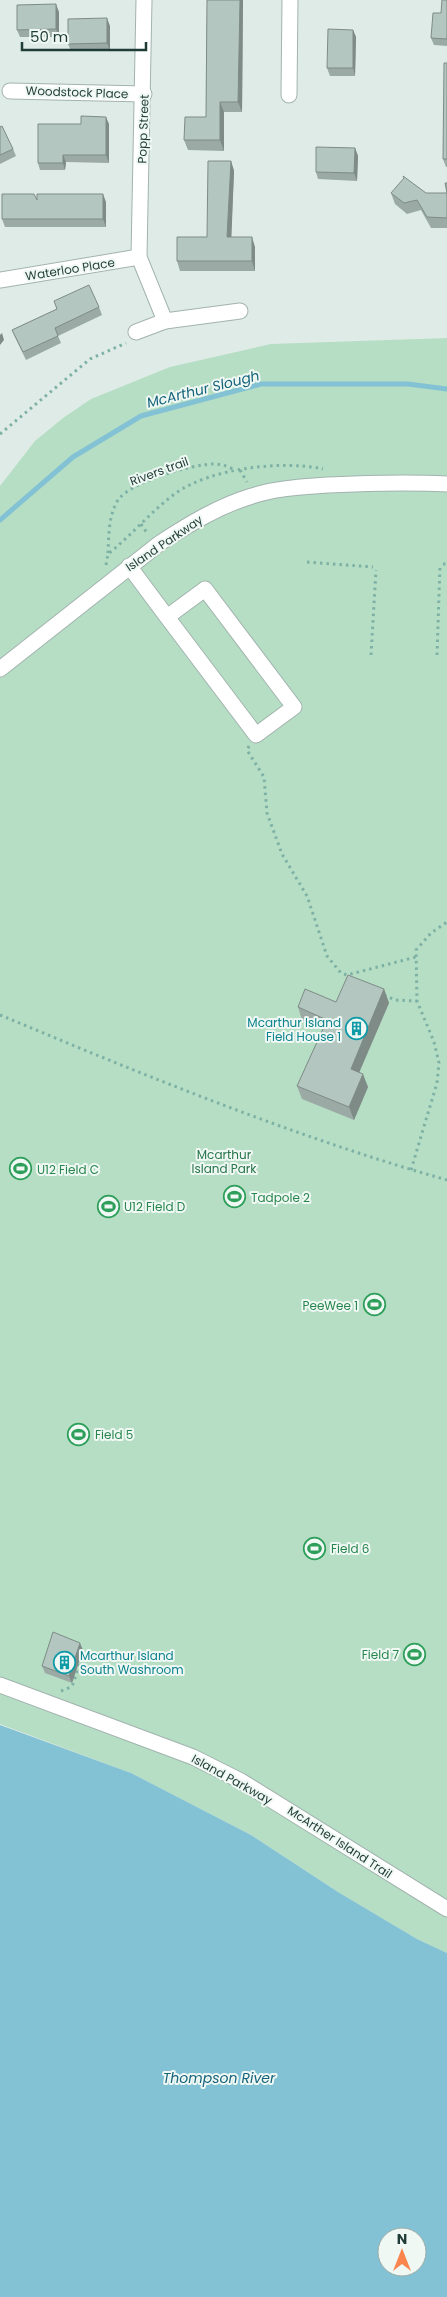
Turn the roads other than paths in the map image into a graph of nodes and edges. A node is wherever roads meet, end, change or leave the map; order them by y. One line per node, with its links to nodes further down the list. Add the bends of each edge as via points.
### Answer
1 (144, 0): 4 (street, Popp Street)
2 (290, 0): 5 (street)
3 (10, 91): 4 (street, Woodstock Place)
4 (144, 94): 6 (street, Popp Street)
5 (289, 95)
6 (139, 257): 7 (street, Waterloo Place); 9 (street)
7 (0, 280)
8 (240, 311): 9 (street)
9 (165, 321): 10 (street)
10 (132, 338)
11 (447, 484): 12 (street, Island Parkway, via 306,486 254,495 185,527)
12 (128, 566): 13 (street); 14 (street, Island Parkway)
13 (167, 617): 13 (street, via 205,589 294,707 256,735)
14 (0, 669)
15 (0, 1685): 16 (street, Island Parkway, via 193,1756 241,1781)
16 (447, 1909)

